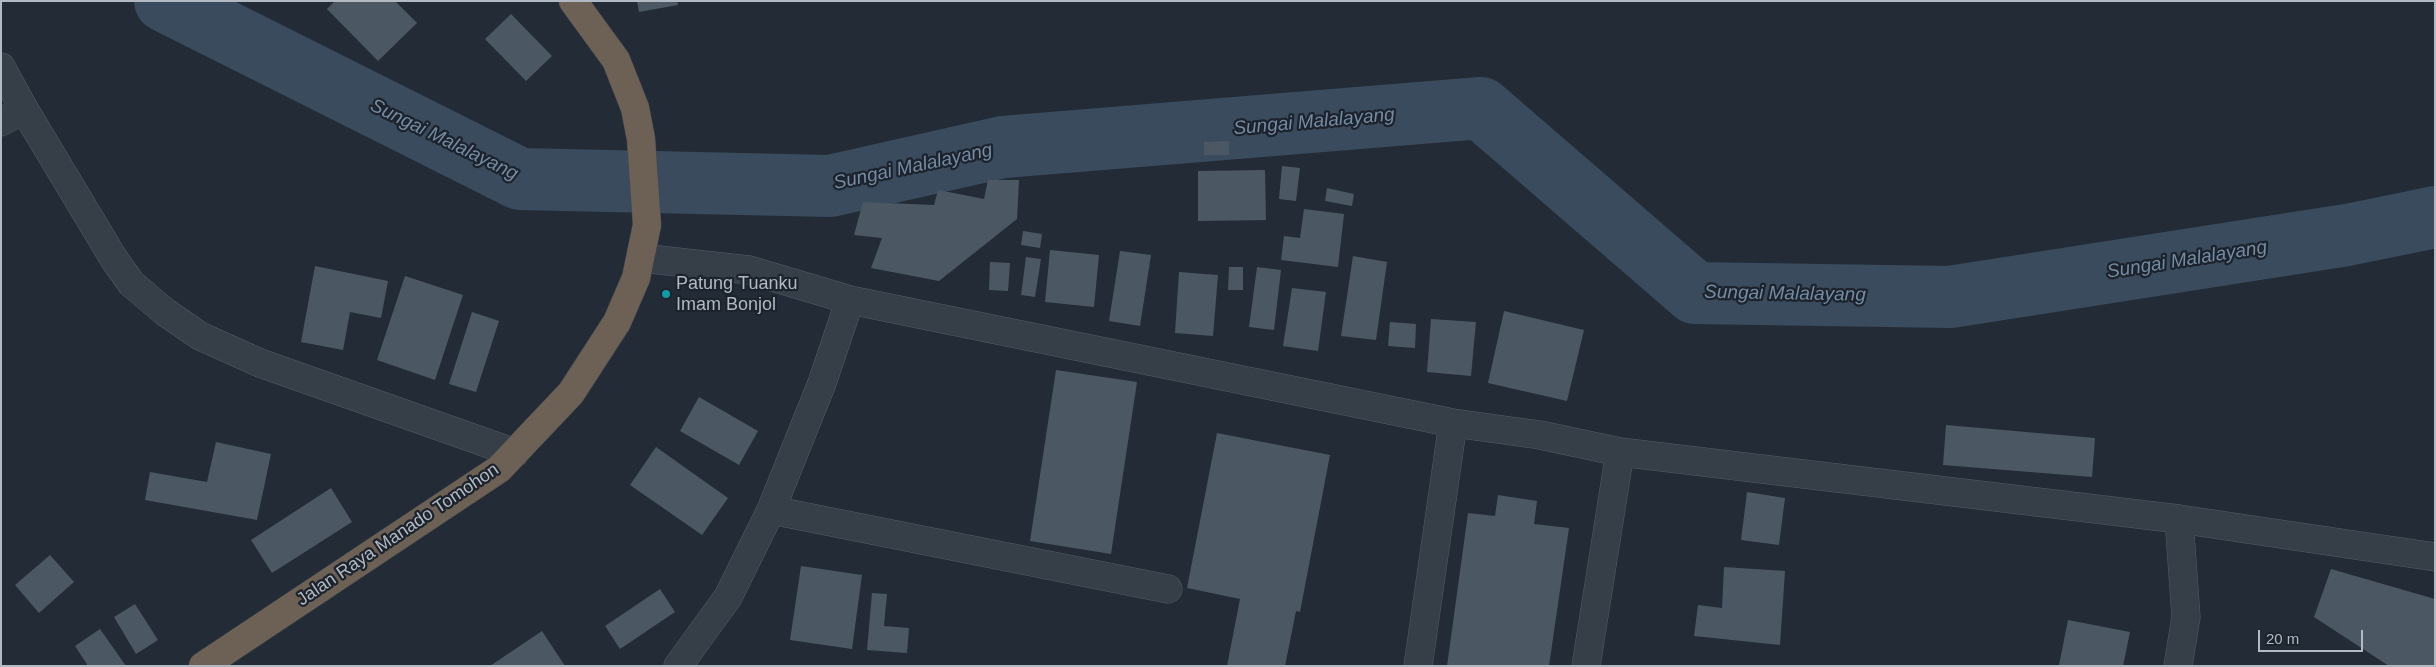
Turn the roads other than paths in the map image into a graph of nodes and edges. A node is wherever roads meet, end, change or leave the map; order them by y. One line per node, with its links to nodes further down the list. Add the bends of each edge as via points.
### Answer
1 (573, 1): 4 (highway, Jalan Raya Manado Tomohon, via 616,60 635,108 641,139 647,225)
2 (1, 67): 3 (street)
3 (13, 115): 8 (street, via 131,283 200,336 260,364)
4 (641, 258): 5 (street, via 749,270); 8 (highway, Jalan Raya Manado Tomohon, via 620,316 581,380)
5 (850, 300): 6 (street); 9 (street, via 822,383)
6 (1453, 423): 7 (street, via 1540,435); 15 (street)
7 (1620, 452): 10 (street); 16 (street)
8 (515, 453): 13 (highway, Jalan Raya Manado Tomohon, via 478,484)
9 (771, 510): 12 (street); 14 (street, via 728,597)
10 (2179, 519): 11 (street); 17 (street, via 2186,618)
11 (2435, 557)
12 (1168, 589)
13 (206, 665)
14 (678, 666)
15 (1418, 666)
16 (1586, 666)
17 (2178, 666)

